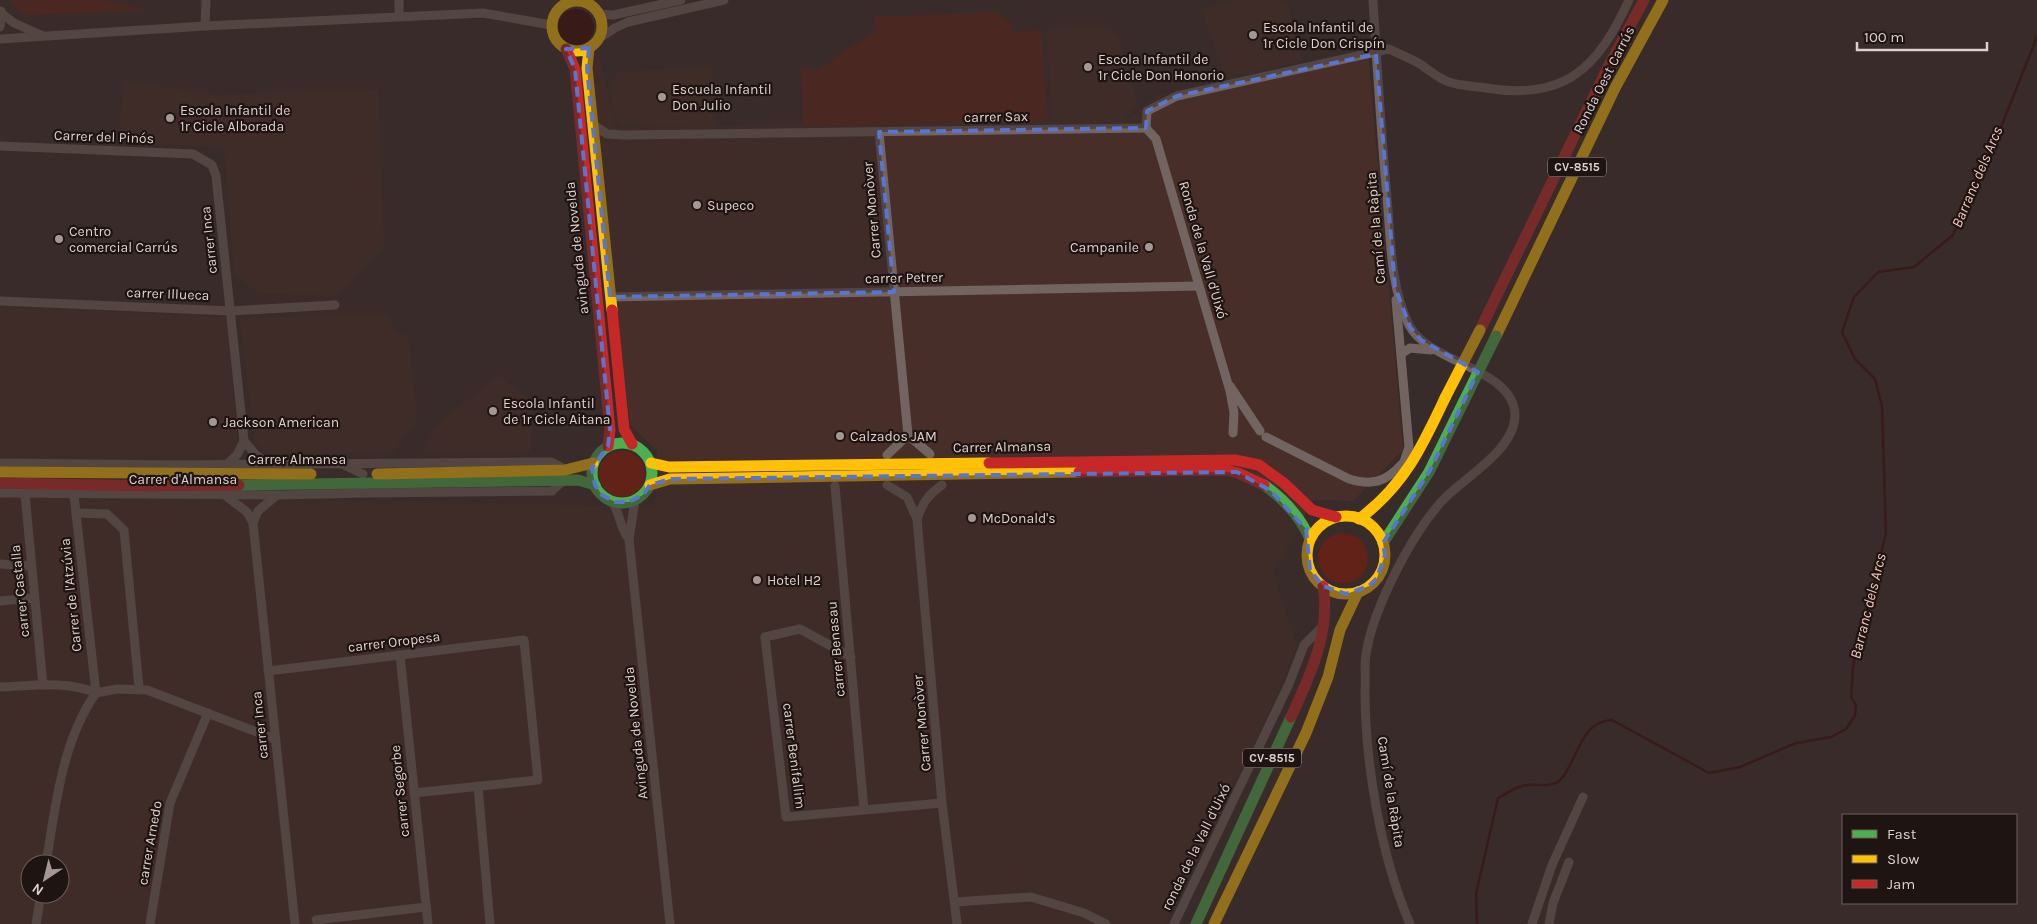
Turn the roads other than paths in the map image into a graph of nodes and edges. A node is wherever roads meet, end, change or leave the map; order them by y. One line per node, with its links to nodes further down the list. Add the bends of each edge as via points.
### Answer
1 (206, 0): 14 (street)
2 (398, 0): 12 (street)
3 (573, 0): 11 (main road, via 588,3); 13 (main road, via 560,7)
4 (682, 0): 11 (street, via 613,15)
5 (724, 0): 18 (street, via 628,22)
6 (1373, 0): 21 (street, Camí de la Ràpita)
7 (1629, 0): 21 (street, via 1612,34 1593,60 1572,77 1552,87 1527,92 1448,82 1389,49)
8 (1644, 0): 70 (main road, Ronda Oest Carrús / CV-8515, bridge, via 1405,477)
9 (1663, 0): 79 (main road, Ronda Oest Carrús / CV-8515, bridge, via 1615,88 1429,472)
10 (1, 10): 15 (street); 16 (street, via 14,23)
11 (599, 14): 18 (main road, via 602,26)
12 (399, 16): 13 (street, via 483,13); 14 (street)
13 (551, 25): 20 (main road, via 555,39)
14 (205, 26): 16 (street)
15 (0, 27)
16 (43, 36): 17 (street)
17 (0, 39)
18 (598, 40): 19 (main road)
19 (589, 48): 20 (main road, via 575,52); 22 (main road, avinguda de Novelda, via 587,68)
20 (566, 49): 41 (main road, avinguda de Novelda, via 575,69 610,430)
21 (1376, 54): 23 (street, via 1177,96 1147,111); 28 (street, Camí de la Ràpita)
22 (594, 125): 24 (street, carrer Sax, via 607,134); 30 (main road, avinguda de Novelda)
23 (1146, 128): 24 (street, carrer Sax); 27 (street, Ronda de la Vall d'Uixó, via 1156,139)
24 (879, 132): 29 (street, Carrer Monòver)
25 (0, 147): 26 (street, Carrer del Pinós, via 192,154)
26 (205, 159): 33 (street, carrer Inca, via 212,164 216,176)
27 (1199, 286): 29 (street, carrer Petrer); 36 (street, Ronda de la Vall d'Uixó)
28 (1395, 287): 34 (street, Camí de la Ràpita, via 1410,327); 35 (street)
29 (894, 292): 30 (street, carrer Petrer); 38 (street, Carrer Monòver)
30 (610, 297): 40 (main road, avinguda de Novelda, via 624,429)
31 (0, 301): 33 (street, carrer Illueca)
32 (335, 305): 33 (street, carrer Illueca)
33 (230, 311): 39 (street, carrer Inca)
34 (1435, 351): 35 (street, via 1410,348); 118 (street, Camí de la Ràpita, via 1491,378 1502,388 1515,414 1512,431 1500,449 1442,501 1428,519 1388,586 1366,654 1365,708 1369,761 1391,873)
35 (1402, 354): 50 (street, via 1409,447)
36 (1227, 382): 37 (street, Ronda de la Vall d'Uixó, via 1234,413); 50 (street, Ronda de la Vall d'Uixó, via 1263,434 1350,479 1378,483)
37 (1232, 433)
38 (908, 435): 42 (street); 43 (street)
39 (244, 441): 48 (street); 49 (street)
40 (632, 444): 41 (main road, via 620,442); 47 (main road, via 645,452)
41 (608, 446): 46 (main road)
42 (887, 454)
43 (930, 454)
44 (0, 463): 48 (street, Carrer d'Almansa)
45 (340, 463): 49 (street, Carrer d'Almansa); 53 (street, Carrer d'Almansa); 54 (street, Carrer d'Almansa, via 551,462)
46 (593, 463): 54 (main road, Carrer Almansa); 58 (main road)
47 (651, 463): 61 (main road); 73 (main road, Carrer Almansa, via 670,467 1235,460 1259,465 1312,510)
48 (226, 465): 49 (street, Carrer d'Almansa)
49 (270, 465)
50 (1402, 467): 70 (main road)
51 (1232, 471): 55 (main road); 61 (main road, Carrer Almansa, via 670,479); 77 (main road, Carrer Almansa, via 1251,477 1271,491 1292,510)
52 (0, 472): 53 (main road, Carrer Almansa)
53 (363, 474): 54 (main road, Carrer Almansa)
54 (565, 475): 57 (main road, Carrer d'Almansa); 58 (main road, Carrer d'Almansa); 64 (street, Carrer d'Almansa, via 552,491)
55 (1219, 481)
56 (0, 483): 57 (main road, Carrer d'Almansa, via 148,486)
57 (347, 483): 64 (street, Carrer d'Almansa)
58 (595, 485): 71 (main road)
59 (887, 485): 74 (street, Carrer Monòver, via 906,497)
60 (942, 485): 74 (street, via 923,502)
61 (650, 486): 69 (main road)
62 (835, 486): 88 (street, carrer Benasau)
63 (0, 493): 65 (street, Carrer d'Almansa)
64 (367, 493): 68 (street, Carrer d'Almansa)
65 (25, 494): 67 (street, Carrer d'Almansa); 81 (street, carrer Castalla)
66 (224, 494): 67 (street, Carrer d'Almansa); 68 (street, Carrer d'Almansa); 76 (street, via 247,512)
67 (74, 495): 72 (street, Carrer de l'Atzúvia)
68 (277, 495): 76 (street, via 258,511)
69 (635, 500): 71 (main road, via 624,503); 78 (street, Avinguda de Novelda)
70 (1384, 500): 75 (main road, CV-8515)
71 (612, 501): 78 (street, Avinguda de Novelda)
72 (76, 512): 92 (street, via 107,514 124,530); 93 (street, Carrer de l'Atzúvia)
73 (1336, 517): 75 (main road); 77 (main road, via 1320,525)
74 (917, 519): 99 (street, Carrer Monòver)
75 (1359, 519): 79 (main road, via 1373,528)
76 (253, 524): 89 (street, carrer Inca)
77 (1310, 539): 82 (main road, CV-8515, via 1307,549 1310,570)
78 (629, 540): 112 (street, Avinguda de Novelda)
79 (1382, 543): 83 (main road, CV-8515, via 1383,567 1369,586)
80 (0, 564): 81 (street)
81 (31, 566): 84 (street, carrer Castalla)
82 (1323, 586): 83 (main road, via 1334,592); 86 (main road, CV-8515, via 1326,599)
83 (1358, 592): 117 (main road, CV-8515, via 1340,630 1328,677 1306,733)
84 (34, 598): 85 (street); 90 (street, carrer Castalla)
85 (0, 601)
86 (1324, 624): 115 (street, ronda de la Vall d'Uixó, via 1304,645 1289,684); 116 (main road, CV-8515, via 1313,668)
87 (400, 655): 89 (street, carrer Oropesa); 96 (street, carrer Oropesa, via 524,640 538,780); 97 (street, carrer Segorbe)
88 (850, 657): 100 (street, carrer Benasau); 100 (street, carrer Benifallim, via 800,629 765,637 786,817)
89 (268, 671): 95 (street, carrer Inca)
90 (44, 685): 91 (street); 93 (street, via 85,688)
91 (0, 687)
92 (140, 688): 93 (street); 94 (street)
93 (96, 693): 101 (street, via 86,707 62,770)
94 (208, 713): 95 (street); 108 (street, carrer Arnedo, via 170,803)
95 (275, 739): 109 (street, carrer Inca)
96 (478, 786): 97 (street); 111 (street)
97 (414, 793): 105 (street, carrer Segorbe)
98 (1583, 797): 119 (street, via 1552,865)
99 (942, 803): 100 (street, carrer Benifallim); 103 (street, Carrer Monòver)
100 (864, 810)
101 (48, 854)
102 (1569, 862): 120 (street, via 1553,903)
103 (955, 902): 113 (street, Carrer Monòver); 114 (street, via 1031,897 1084,913)
104 (39, 904): 107 (street)
105 (426, 907): 106 (street); 110 (street, carrer Segorbe)
106 (316, 920)
107 (36, 924)
108 (150, 924)
109 (295, 924)
110 (428, 924)
111 (490, 924)
112 (670, 924)
113 (957, 924)
114 (1106, 924)
115 (1174, 924)
116 (1196, 924)
117 (1214, 924)
118 (1410, 924)
119 (1532, 924)
120 (1549, 924)

